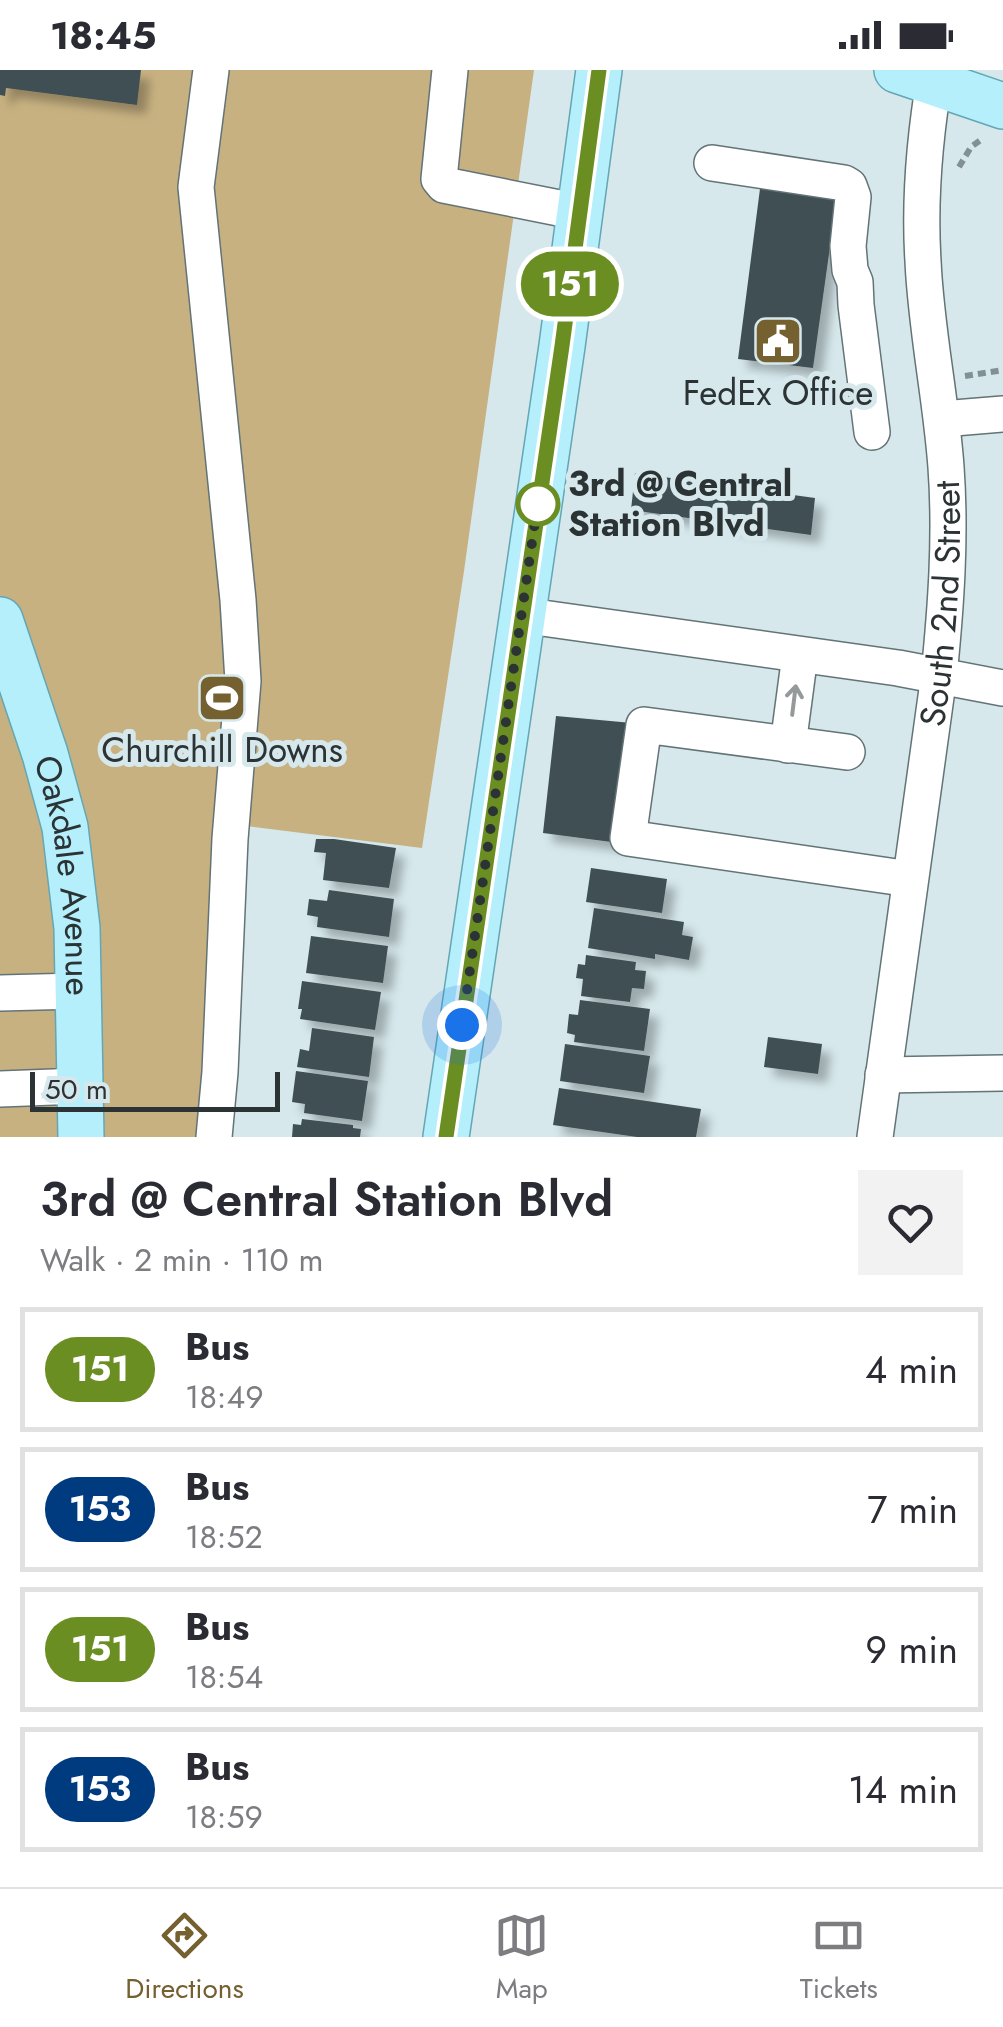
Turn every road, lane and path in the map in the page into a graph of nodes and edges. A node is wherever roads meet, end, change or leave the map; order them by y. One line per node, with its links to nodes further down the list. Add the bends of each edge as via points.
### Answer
1 (211, 70): 29 (street, via 196,188 243,681)
2 (450, 70): 8 (street, via 439,179 444,185)
3 (599, 70): 8 (main road)
4 (922, 74): 5 (main road); 12 (street, South 2nd Street, via 922,216)
5 (999, 120): 7 (path, via 971,147)
6 (712, 163): 13 (street, via 849,186 850,270)
7 (955, 180)
8 (579, 212): 14 (main road)
9 (1003, 370): 10 (path)
10 (964, 376)
11 (1003, 414): 12 (street)
12 (942, 418): 17 (street, South 2nd Street, via 948,578)
13 (872, 432)
14 (521, 615): 16 (street); 30 (main road)
15 (0, 620): 22 (main road, Oakdale Avenue, via 65,827)
16 (800, 655): 17 (street); 19 (street, one-way to 16)
17 (939, 674): 18 (street); 21 (street, South 2nd Street)
18 (1003, 688)
19 (788, 745): 20 (street); 21 (street, via 644,725 628,838)
20 (847, 752)
21 (910, 879): 25 (street, South 2nd Street)
22 (78, 992): 23 (street); 26 (main road, Oakdale Avenue)
23 (0, 993)
24 (1003, 1073): 25 (street)
25 (883, 1076): 31 (street, South 2nd Street)
26 (80, 1086): 27 (street); 28 (main road, Oakdale Avenue)
27 (0, 1088)
28 (81, 1137)
29 (214, 1137)
30 (446, 1137)
31 (875, 1137)

